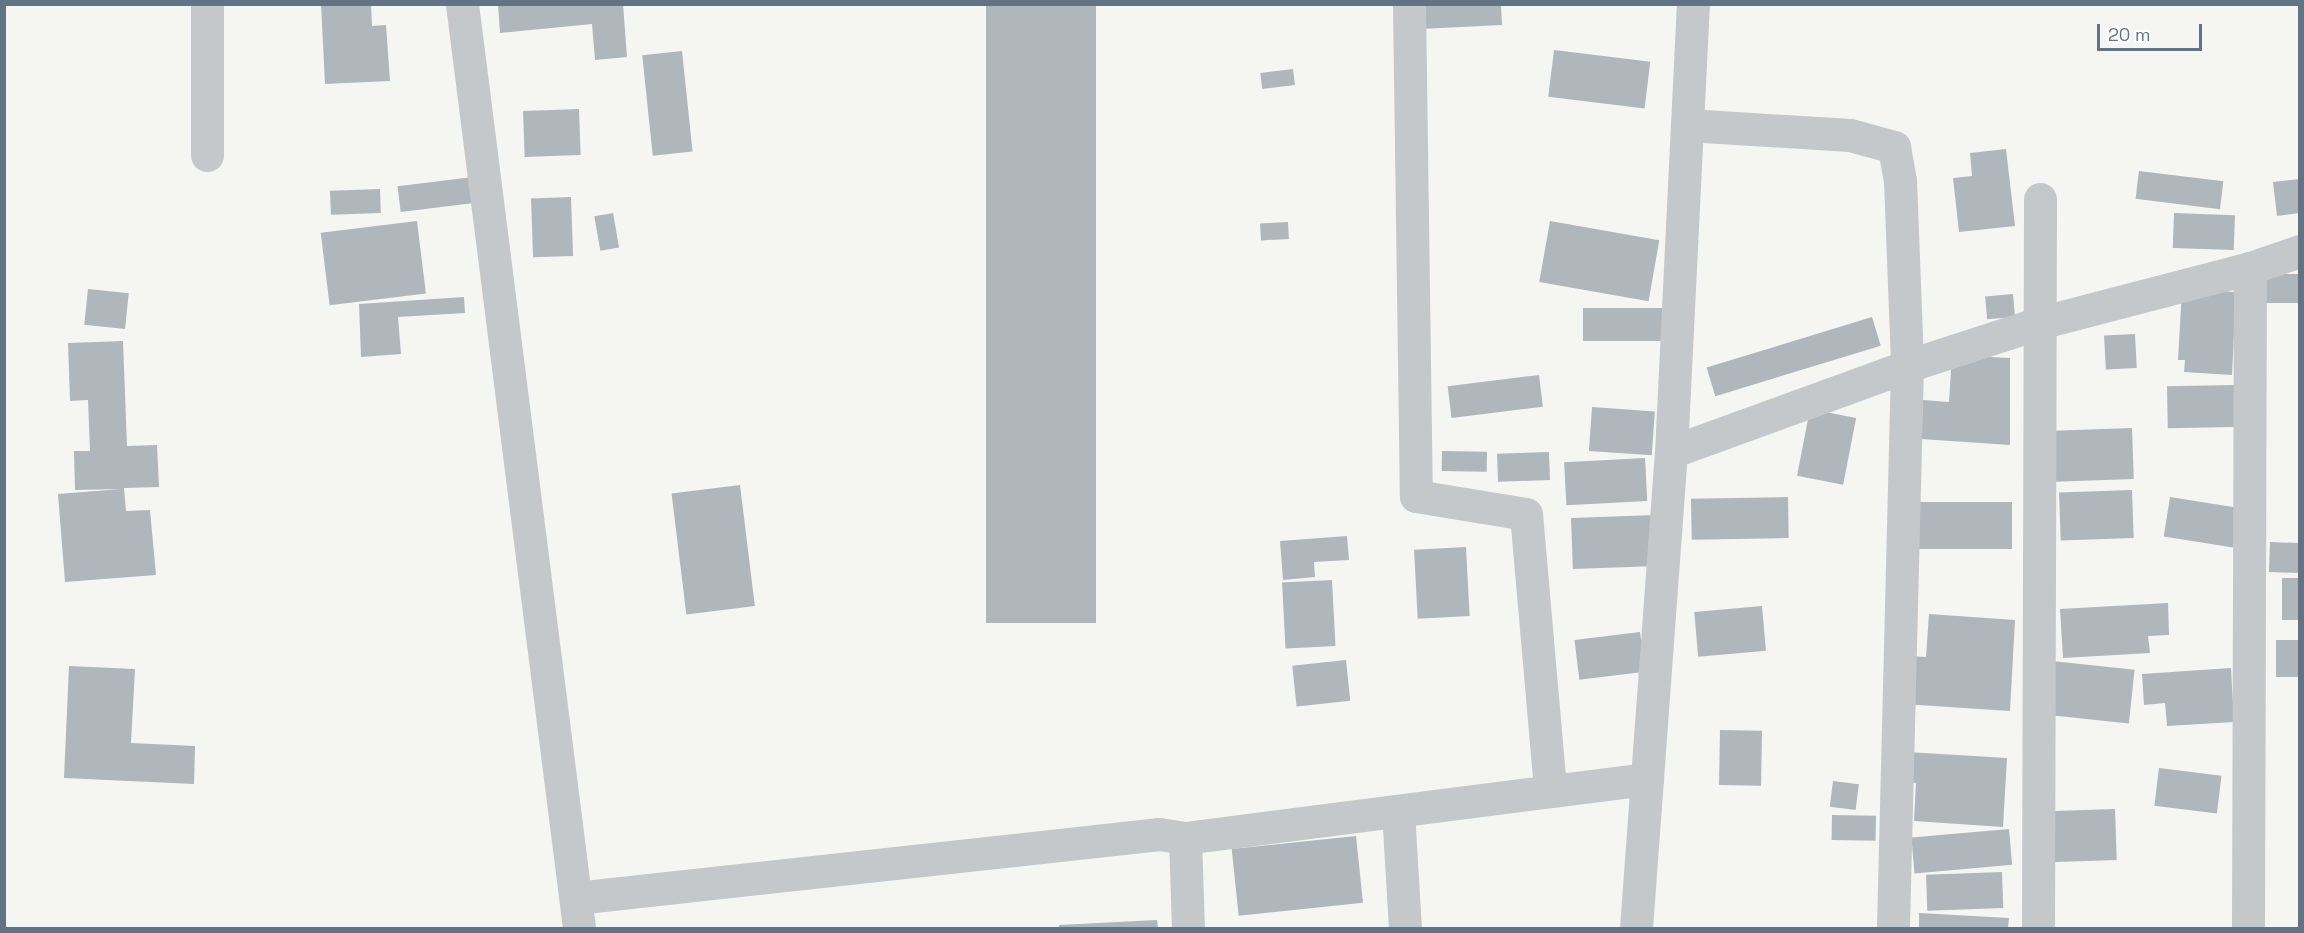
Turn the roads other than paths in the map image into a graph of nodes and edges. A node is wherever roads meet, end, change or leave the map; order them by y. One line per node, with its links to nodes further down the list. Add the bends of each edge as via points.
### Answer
1 (207, 4): 6 (street)
2 (462, 4): 17 (street)
3 (1409, 4): 14 (street, via 1416,496 1526,514)
4 (1693, 4): 5 (street)
5 (1687, 124): 11 (street, via 1850,135 1894,147 1900,180); 12 (street)
6 (207, 155)
7 (2040, 199): 10 (street)
8 (2300, 250): 9 (street)
9 (2250, 268): 10 (street); 23 (street)
10 (2038, 323): 11 (street); 22 (street)
11 (1907, 366): 12 (street); 21 (street)
12 (1671, 452): 13 (street)
13 (1647, 779): 14 (street); 20 (street)
14 (1550, 791): 15 (street)
15 (1398, 811): 16 (street); 19 (street)
16 (1185, 838): 17 (street, via 1159,834); 18 (street)
17 (578, 913)
18 (1188, 928)
19 (1405, 928)
20 (1636, 928)
21 (1893, 928)
22 (2038, 928)
23 (2248, 928)

